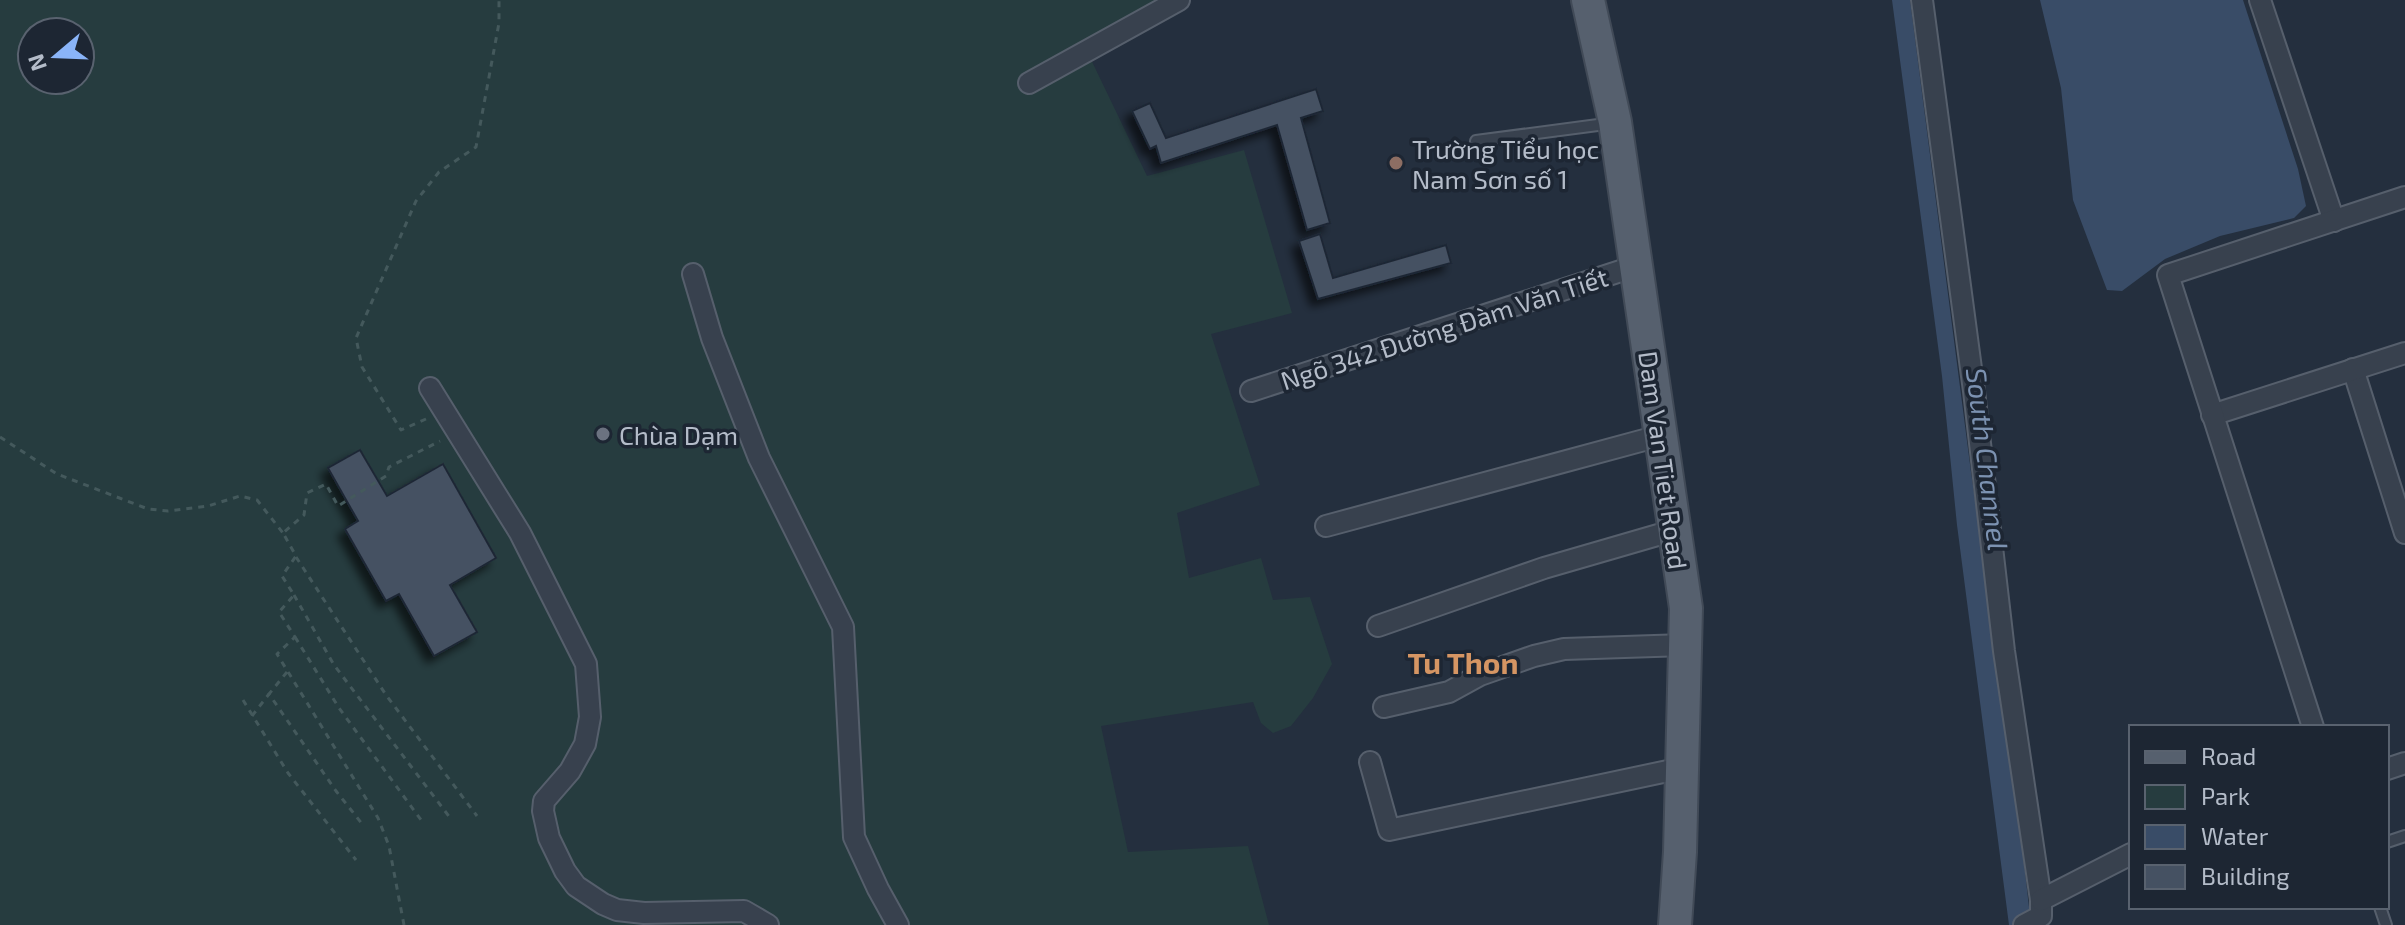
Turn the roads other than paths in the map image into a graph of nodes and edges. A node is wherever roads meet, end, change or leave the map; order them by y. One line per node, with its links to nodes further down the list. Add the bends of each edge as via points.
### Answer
1 (1179, 0): 5 (street)
2 (1588, 0): 6 (main road, Dam Van Tiet Road)
3 (1922, 0): 28 (street)
4 (2260, 0): 9 (street)
5 (1029, 83)
6 (1615, 122): 7 (lane); 10 (main road, Dam Van Tiet Road)
7 (1476, 141)
8 (2405, 197): 9 (street)
9 (2334, 221): 16 (street, via 2168,275)
10 (1636, 266): 15 (street, Ngõ 342 Đường Đàm Văn Tiết); 17 (main road, Dam Van Tiet Road)
11 (693, 274): 30 (street, via 759,458 843,627 854,837)
12 (2405, 353): 13 (street)
13 (2353, 369): 16 (street); 20 (street)
14 (430, 388): 29 (street, via 520,533 586,664 590,717 585,744 544,801 549,838 565,871 576,886 617,910 744,911)
15 (1251, 391)
16 (2212, 415): 24 (street)
17 (1659, 436): 18 (street); 19 (main road, Dam Van Tiet Road)
18 (1326, 526)
19 (1675, 530): 21 (street, via 1544,568); 22 (main road, Dam Van Tiet Road, via 1686,608)
20 (2405, 533)
21 (1378, 626)
22 (1685, 645): 23 (street, via 1564,649 1480,675 1449,692); 26 (main road, Dam Van Tiet Road)
23 (1384, 707)
24 (2312, 725)
25 (1370, 762): 26 (street, via 1389,830)
26 (1682, 768): 31 (main road, Dam Van Tiet Road)
27 (2129, 855): 28 (street)
28 (2035, 914)
29 (768, 925)
30 (898, 925)
31 (1675, 925)

